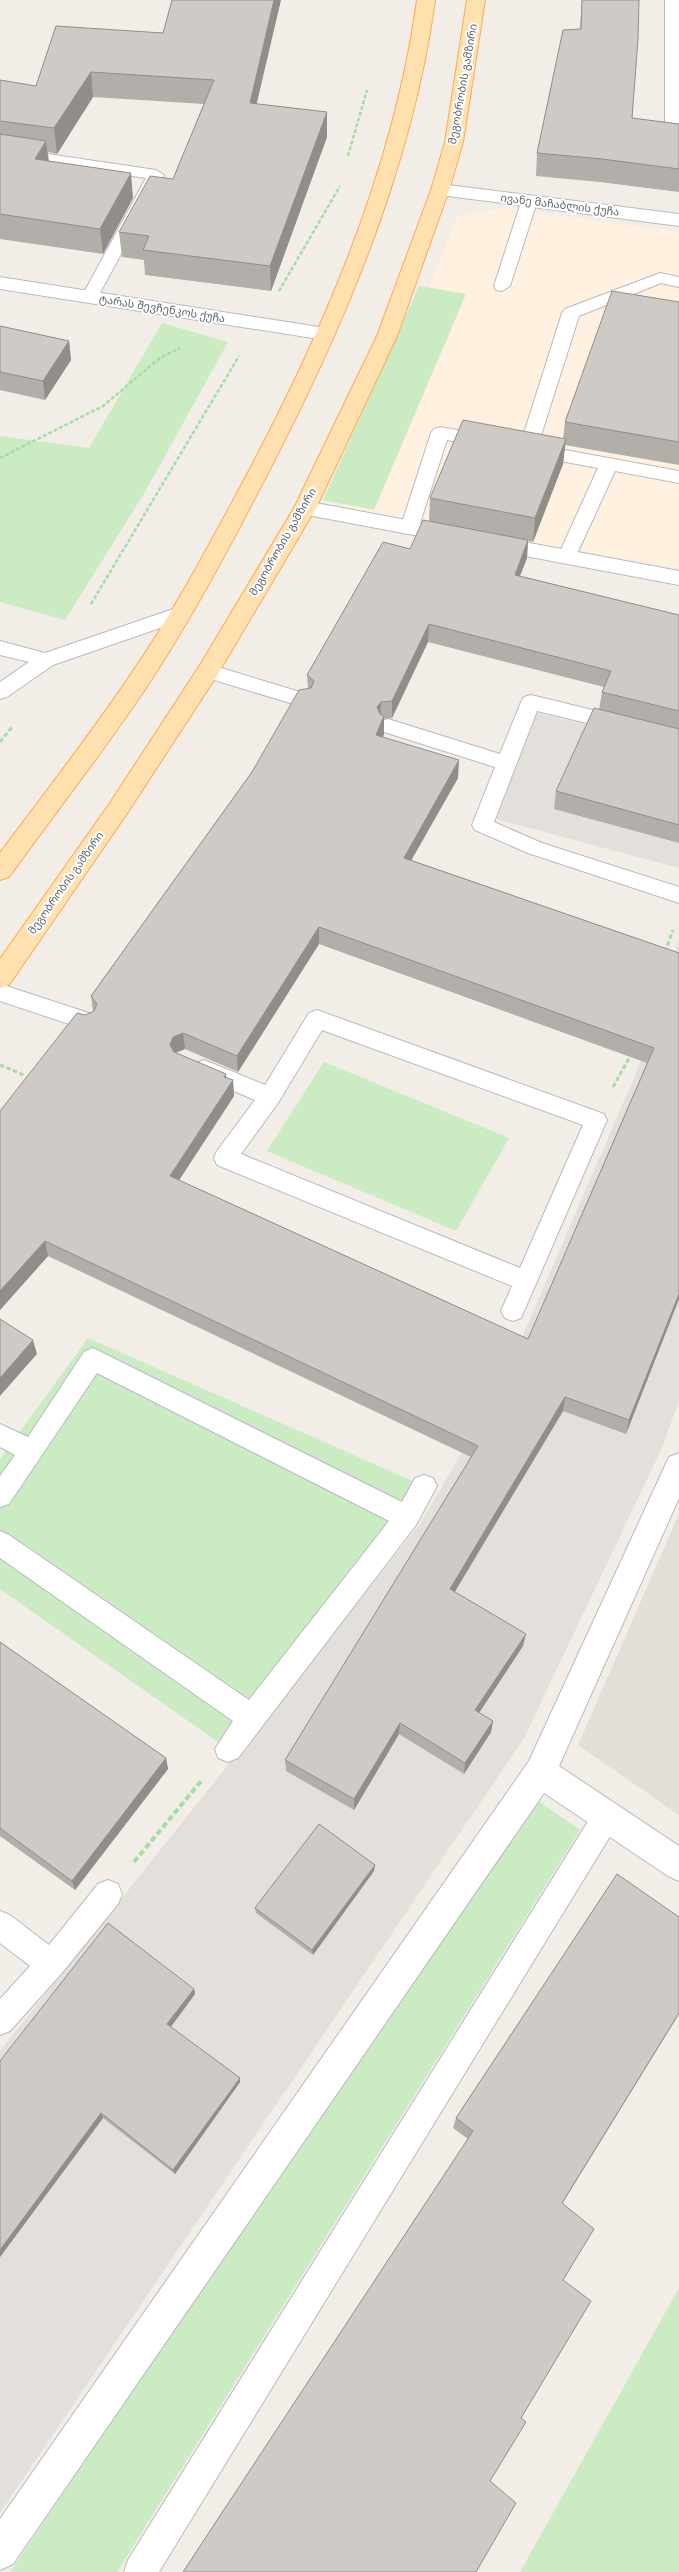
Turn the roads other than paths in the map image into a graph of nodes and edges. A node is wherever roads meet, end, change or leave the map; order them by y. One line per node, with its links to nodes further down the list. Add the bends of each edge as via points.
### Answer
1 (426, 0): 13 (main road, via 419,51 387,178)
2 (476, 0): 6 (main road, მეგობრობის გამზირი, via 454,142)
3 (672, 0): 4 (lane, via 673,136)
4 (679, 137)
5 (0, 152): 12 (lane, via 156,175)
6 (440, 190): 7 (street, ივანე მაჩაბლის ქუჩა); 17 (main road, მეგობრობის გამზირი, via 387,336)
7 (530, 202): 8 (street, ივანე მაჩაბლის ქუჩა); 11 (lane)
8 (679, 220)
9 (679, 282): 14 (lane, via 660,278 571,313)
10 (0, 283): 12 (street, ტარას შევჩენკოს ქუჩა)
11 (502, 286)
12 (90, 298): 13 (street, ტარას შევჩენკოს ქუჩა)
13 (325, 334): 21 (main road, via 281,430)
14 (528, 449): 15 (lane); 18 (lane, via 440,433)
15 (609, 464): 16 (lane); 19 (lane)
16 (679, 477)
17 (305, 508): 18 (street); 24 (main road, მეგობრობის გამზირი)
18 (410, 526): 19 (street)
19 (567, 556): 20 (street)
20 (679, 578)
21 (179, 614): 23 (lane); 30 (main road, via 140,679)
22 (0, 648): 23 (lane)
23 (46, 660): 25 (lane)
24 (208, 671): 26 (lane); 32 (main road, მეგობრობის გამზირი, via 118,809)
25 (0, 692)
26 (303, 700)
27 (388, 726): 29 (lane)
28 (679, 738): 29 (lane, via 531,702)
29 (507, 763): 31 (lane, via 482,825 535,848)
30 (0, 872)
31 (679, 895)
32 (0, 978)
33 (0, 992): 34 (lane)
34 (87, 1021)
35 (184, 1060): 36 (lane)
36 (270, 1097): 37 (lane, via 225,1158); 37 (lane, via 317,1019 596,1120)
37 (525, 1282): 38 (lane)
38 (513, 1310)
39 (0, 1434): 40 (lane)
40 (32, 1451): 43 (lane); 44 (lane, via 93,1359)
41 (679, 1466): 48 (street)
42 (424, 1486): 44 (lane)
43 (0, 1496)
44 (407, 1516): 46 (lane)
45 (0, 1543): 46 (lane)
46 (252, 1718): 47 (lane)
47 (228, 1749)
48 (540, 1772): 49 (street); 55 (street)
49 (607, 1816): 50 (street); 56 (lane)
50 (679, 1865)
51 (108, 1894): 53 (lane)
52 (0, 1925): 53 (lane)
53 (51, 1964): 54 (lane)
54 (0, 2021)
55 (0, 2551)
56 (140, 2572)

